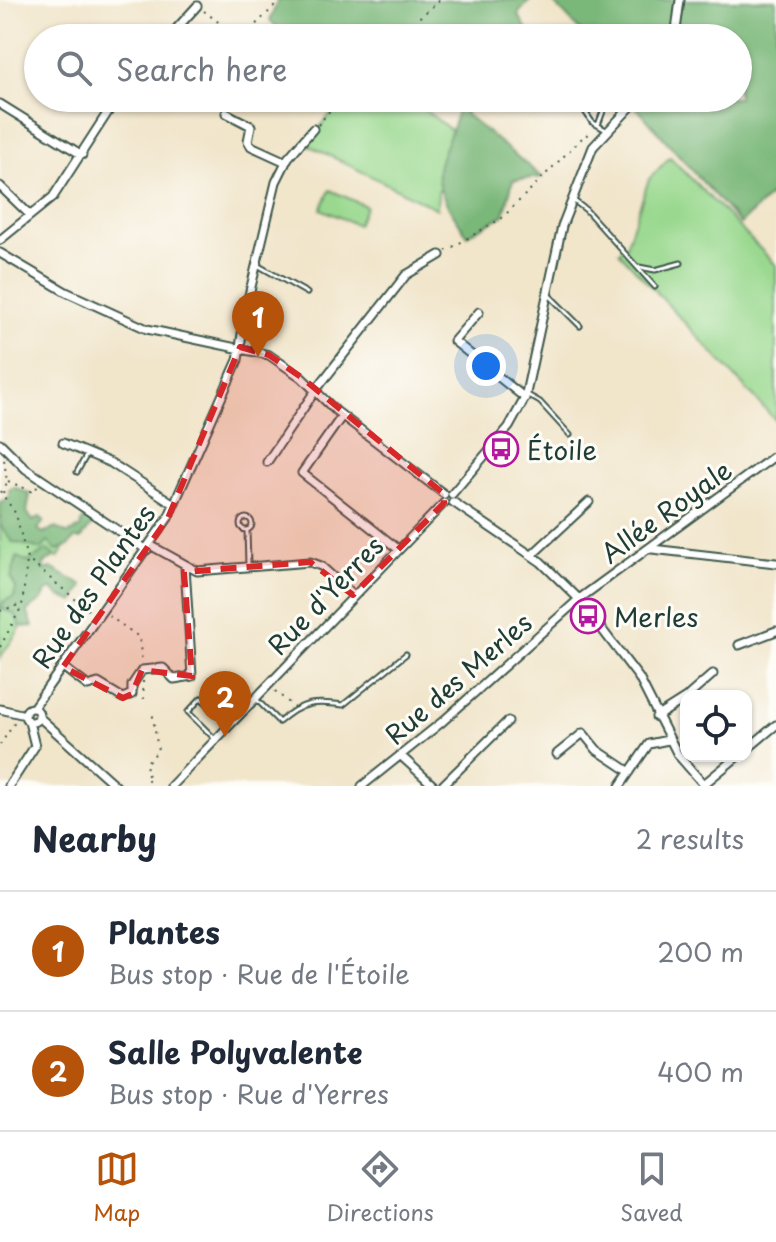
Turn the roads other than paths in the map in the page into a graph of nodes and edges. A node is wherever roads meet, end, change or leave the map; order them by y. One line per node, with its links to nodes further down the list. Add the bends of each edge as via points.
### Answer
1 (680, 0): 4 (street)
2 (197, 6): 3 (street)
3 (181, 24)
4 (677, 24)
5 (0, 104): 13 (street)
6 (108, 112): 13 (street)
7 (588, 112): 11 (lane)
8 (605, 112): 11 (lane)
9 (623, 112): 11 (street, Rue d'Yerres)
10 (226, 113): 14 (street, via 251,126 251,146)
11 (602, 128): 16 (street, Rue d'Yerres)
12 (313, 129): 14 (street, Rue des Plantes)
13 (82, 155): 17 (street, via 53,197)
14 (286, 162): 22 (street, Rue des Plantes, via 269,204)
15 (0, 186): 17 (street)
16 (573, 200): 23 (lane); 26 (street, Rue d'Yerres)
17 (30, 215): 18 (street)
18 (0, 240)
19 (0, 253): 29 (street, via 55,287 135,325)
20 (440, 255): 30 (street, via 406,275)
21 (681, 263): 23 (lane, via 655,270)
22 (256, 265): 25 (lane); 29 (street, Rue des Plantes)
23 (636, 266): 24 (lane)
24 (655, 287)
25 (307, 293)
26 (548, 294): 28 (lane); 31 (street, Rue d'Yerres)
27 (479, 312): 31 (street, via 454,341)
28 (580, 326)
29 (240, 347): 30 (street, via 269,355); 44 (street, Rue des Plantes)
30 (315, 391): 32 (street); 39 (street)
31 (525, 396): 33 (lane, via 540,402); 42 (street, Rue d'Yerres, via 509,427)
32 (342, 416): 42 (street); 47 (street, via 302,473)
33 (570, 435)
34 (0, 443): 46 (street, via 42,480)
35 (63, 443): 37 (street)
36 (776, 455): 40 (street, Allée Royale)
37 (86, 456): 41 (lane); 44 (street, via 111,463)
38 (776, 461): 40 (street)
39 (267, 462)
40 (767, 462): 48 (street, Allée Royale)
41 (77, 472)
42 (448, 498): 47 (street, Rue d'Yerres); 49 (street)
43 (589, 502): 49 (street)
44 (174, 504): 46 (street, Rue des Plantes)
45 (247, 530): 51 (lane)
46 (149, 548): 52 (street); 58 (street, Rue des Plantes)
47 (398, 549): 53 (street, Rue d'Yerres)
48 (652, 549): 50 (street); 54 (street, Allée Royale)
49 (532, 555): 54 (street)
50 (776, 563)
51 (248, 565): 52 (street, via 197,571); 53 (street, via 310,562)
52 (185, 567): 58 (street, via 192,676 174,679 163,668 142,670 132,694 123,698 98,683 88,686)
53 (353, 595): 61 (street, Rue d'Yerres)
54 (579, 599): 67 (street, via 639,678); 75 (street, Rue des Merles)
55 (776, 631): 56 (street)
56 (739, 645)
57 (406, 654): 61 (lane, via 343,705 312,700 279,722)
58 (63, 667): 63 (street, Rue des Plantes)
59 (713, 674): 60 (street)
60 (695, 690)
61 (254, 697): 69 (street, Rue d'Yerres)
62 (680, 702): 67 (street)
63 (33, 708): 65 (street, Rue des Plantes); 66 (street)
64 (0, 709): 65 (street)
65 (25, 717): 66 (street); 79 (street, via 35,746)
66 (39, 717): 80 (street)
67 (656, 717): 72 (street)
68 (508, 721): 84 (street)
69 (228, 723): 71 (street, Rue d'Yerres); 71 (lane, via 201,698 188,712)
70 (776, 725): 73 (street)
71 (214, 738): 81 (street, Rue d'Yerres)
72 (668, 740): 77 (street, via 649,744); 78 (street)
73 (752, 745)
74 (557, 754): 77 (street, via 583,733 597,750)
75 (400, 755): 82 (street, Rue des Merles); 83 (street)
76 (731, 762): 78 (street)
77 (630, 772): 85 (street)
78 (704, 785)
79 (9, 786)
80 (116, 786)
81 (171, 786)
82 (362, 786)
83 (434, 786)
84 (442, 786)
85 (620, 786)

